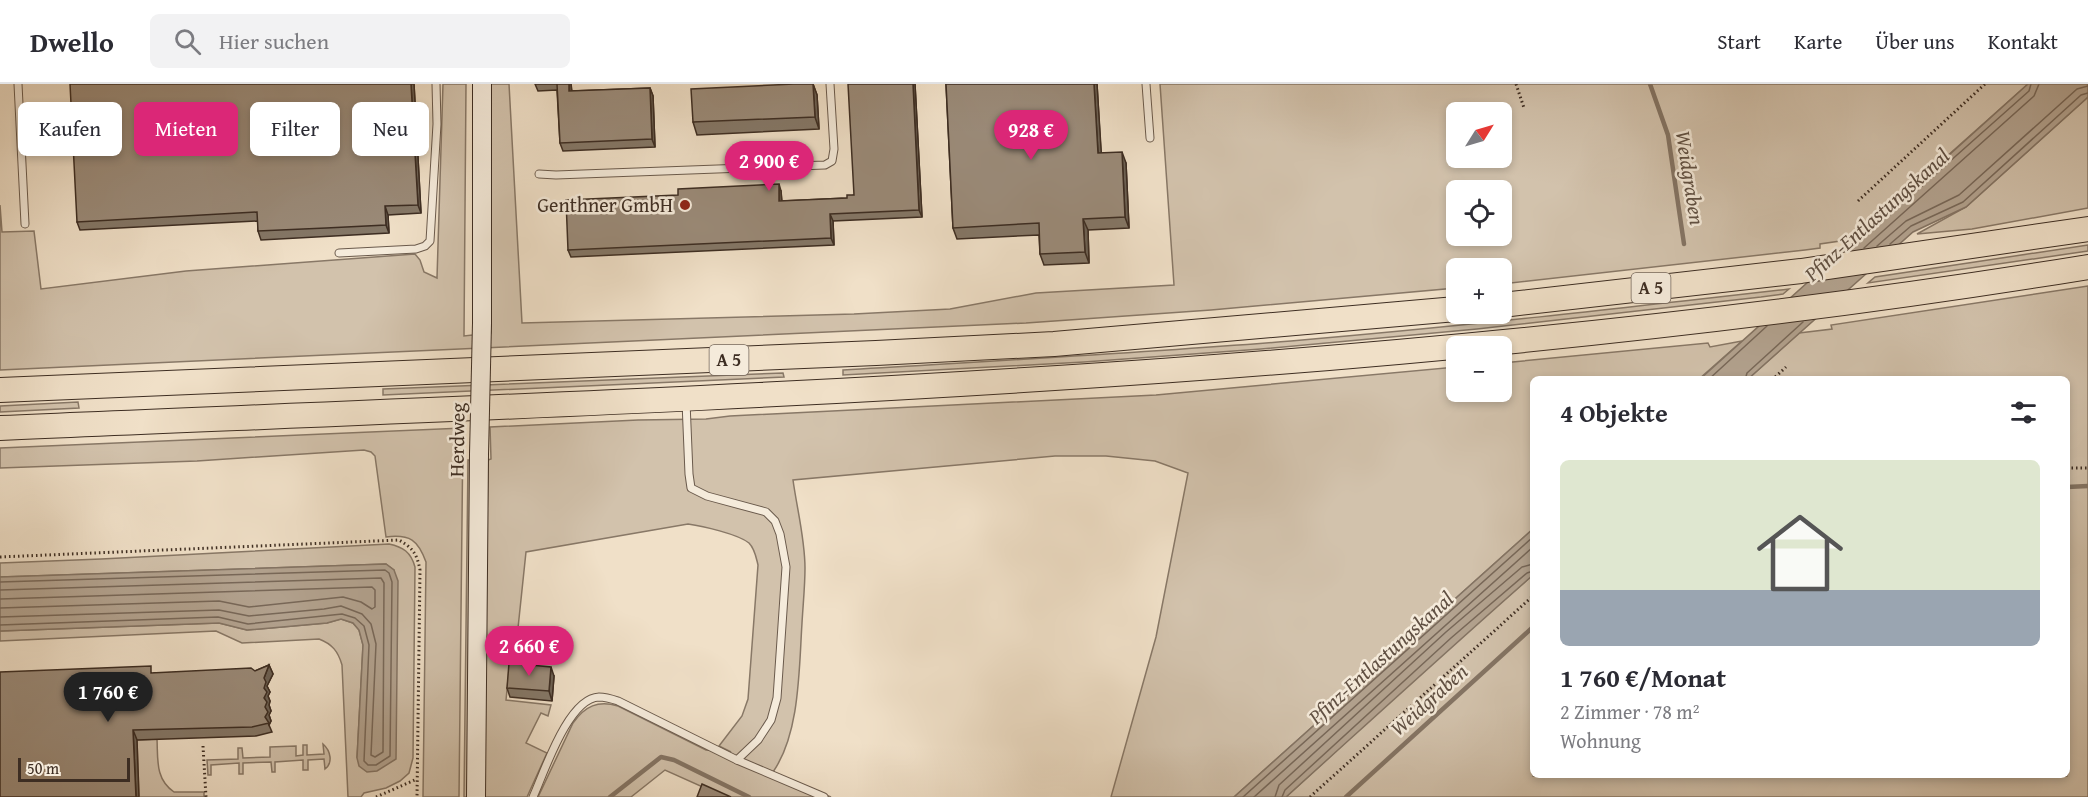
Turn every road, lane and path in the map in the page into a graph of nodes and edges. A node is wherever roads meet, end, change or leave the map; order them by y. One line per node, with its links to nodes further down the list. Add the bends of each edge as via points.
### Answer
1 (18, 84): 12 (lane)
2 (436, 84): 14 (lane, via 430,241 416,249)
3 (483, 84): 33 (main road, Herdweg, bridge)
4 (830, 84): 10 (lane, via 834,149 832,161 825,165)
5 (1146, 84): 9 (lane)
6 (1516, 84): 8 (path)
7 (1985, 84): 11 (path)
8 (1524, 108)
9 (1150, 138)
10 (539, 174)
11 (1858, 201)
12 (25, 224)
13 (2088, 229): 16 (highway, A 5, via 1801,271)
14 (339, 253)
15 (2088, 267): 21 (highway, A 5, via 1842,303 1585,334 1229,367)
16 (1512, 304)
17 (1446, 310): 20 (highway, A 5, via 1054,344)
18 (1786, 367): 19 (path)
19 (1776, 376)
20 (0, 390)
21 (685, 398): 22 (highway, A 5); 28 (lane, via 691,488 766,512 780,534 786,567 777,698 771,720 758,740)
22 (0, 428)
23 (2070, 468): 24 (path)
24 (2088, 468)
25 (0, 557): 29 (path, via 399,540 405,543 418,556 420,570)
26 (1530, 599): 36 (path)
27 (204, 746): 30 (path)
28 (737, 760): 34 (lane, via 618,701 598,697 578,708 566,723); 35 (lane)
29 (417, 779): 31 (path); 32 (path)
30 (206, 797)
31 (376, 797)
32 (417, 797)
33 (476, 797)
34 (533, 797)
35 (824, 797)
36 (1310, 797)

